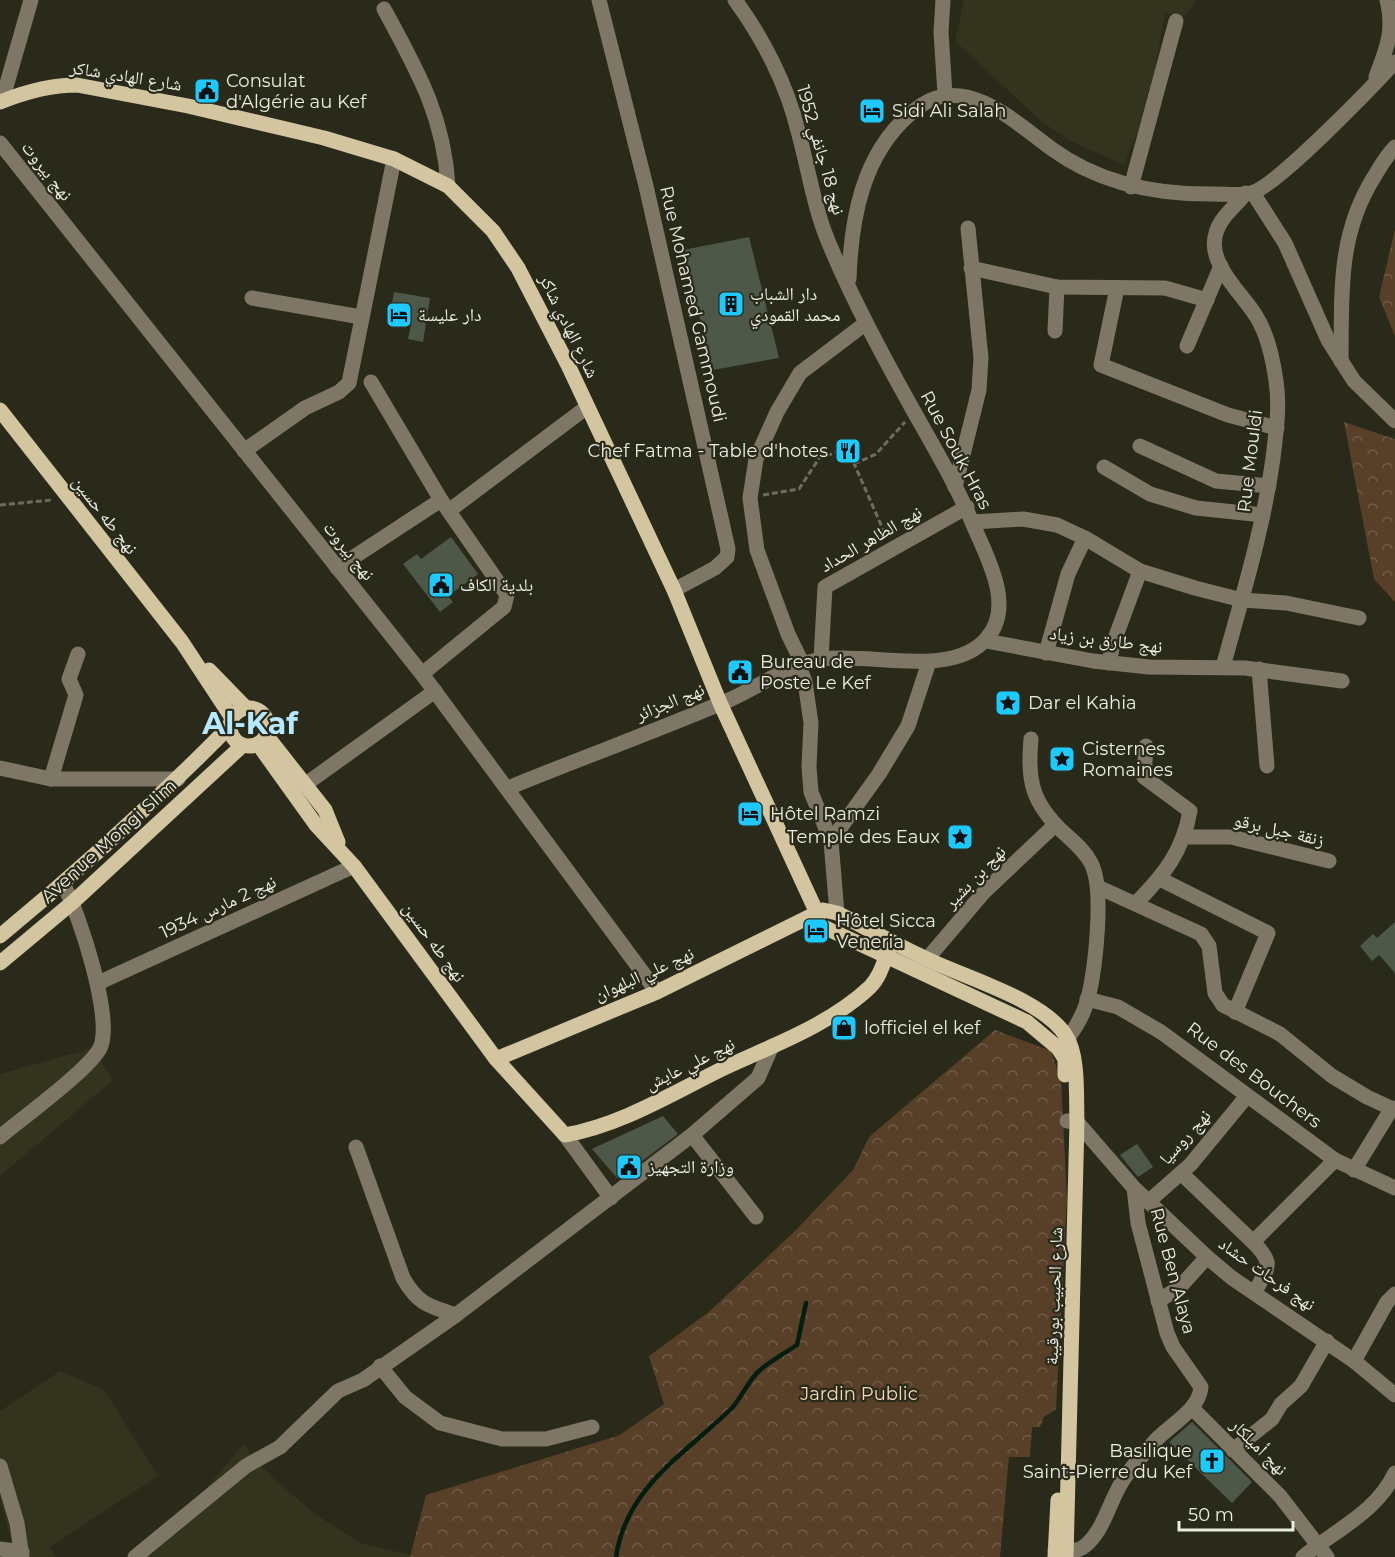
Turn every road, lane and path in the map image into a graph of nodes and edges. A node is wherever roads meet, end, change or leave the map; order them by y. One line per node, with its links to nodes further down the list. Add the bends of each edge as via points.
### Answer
1 (31, 0): 11 (street)
2 (599, 0): 54 (street, Rue Mohamed Gammoudi, via 646,186 728,549 727,557 715,568)
3 (735, 0): 21 (street, نهج 18 جانفي 1952, via 777,70 798,127 819,216)
4 (943, 0): 10 (street)
5 (1387, 0): 9 (street, via 1391,37)
6 (384, 9): 15 (street, via 441,130)
7 (1176, 21): 16 (street)
8 (1395, 62): 9 (street)
9 (1373, 86): 17 (street, via 1281,173)
10 (945, 94): 16 (street, via 969,97 999,111 1064,156); 21 (street, via 922,103 897,125 880,148 854,217)
11 (1, 102): 14 (main road, شارع الهادي شاكر, via 42,88 77,85 188,106)
12 (0, 143): 38 (street, نهج بيروت)
13 (1395, 147): 30 (street, via 1363,195 1350,231 1343,264)
14 (394, 159): 15 (main road, شارع الهادي شاكر); 26 (street)
15 (448, 186): 32 (main road, شارع الهادي شاكر, via 493,231 519,268)
16 (1131, 187): 17 (street, via 1191,194)
17 (1250, 193): 19 (street, Rue Mouldi, via 1217,228 1214,249); 30 (street, via 1285,243)
18 (968, 228): 20 (street)
19 (1221, 266): 25 (street); 36 (street, Rue Mouldi, via 1257,317 1270,347)
20 (971, 268): 22 (street); 42 (street, via 981,358 979,390)
21 (848, 282): 27 (street, Rue Souk Hras)
22 (1057, 287): 23 (street); 28 (street)
23 (1117, 288): 25 (street, via 1165,288); 36 (street, via 1101,365 1228,415)
24 (252, 298): 26 (street)
25 (1207, 300): 29 (street)
26 (361, 317): 38 (street, via 349,383)
27 (866, 323): 34 (street, Rue Souk Hras); 43 (street, via 800,374 756,459)
28 (1055, 331)
29 (1187, 346)
30 (1341, 361): 35 (street, via 1375,405)
31 (371, 382): 46 (street)
32 (586, 407): 46 (street); 54 (main road, شارع الهادي شاكر)
33 (0, 411): 44 (main road, نهج طه حسين)
34 (914, 412): 39 (path, via 876,454); 42 (street, Rue Souk Hras)
35 (1395, 421)
36 (1277, 428): 41 (street, Rue Mouldi)
37 (1140, 446): 41 (street, via 1216,481)
38 (244, 451): 52 (street, نهج بيروت)
39 (854, 464): 43 (path, via 848,450 820,458 799,489); 51 (path)
40 (1104, 467): 48 (street, via 1150,494 1196,508)
41 (1269, 486): 48 (street, Rue Mouldi)
42 (955, 487): 47 (street, Rue Souk Hras)
43 (750, 498): 64 (street, via 757,550)
44 (67, 499): 45 (path); 58 (main road, نهج طه حسين)
45 (0, 505)
46 (446, 505): 52 (street); 67 (street, via 504,588 507,602)
47 (967, 507): 49 (street, Rue Souk Hras); 51 (street, نهج الطاهر الحداد)
48 (1263, 515): 55 (street, Rue Mouldi)
49 (973, 522): 50 (street, via 1023,519 1057,525); 57 (street, Rue Souk Hras, via 998,589 997,618)
50 (1085, 538): 53 (street); 59 (street, via 1068,574)
51 (891, 548): 61 (street, نهج الطاهر الحداد, via 825,587)
52 (337, 568): 67 (street, نهج بيروت)
53 (1140, 572): 55 (street); 63 (street)
54 (674, 590): 70 (main road, شارع الهادي شاكر)
55 (1242, 600): 56 (street, via 1286,603); 65 (street, Rue Mouldi)
56 (1359, 618)
57 (986, 641): 59 (street, نهج طارق بن زياد); 62 (street, نهج الجزائر, via 961,655)
58 (182, 642): 71 (main road, نهج طه حسين); 72 (main road, نهج طه حسين)
59 (1046, 653): 63 (street, نهج طارق بن زياد)
60 (78, 654): 78 (street, via 69,680 76,695)
61 (821, 659): 62 (street, نهج الجزائر); 64 (street, نهج الجزائر)
62 (929, 662): 84 (street, via 908,726)
63 (1109, 663): 65 (street, نهج طارق بن زياد)
64 (801, 665): 70 (street, نهج الجزائر); 84 (street, via 811,723 811,792)
65 (1223, 667): 66 (street, نهج طارق بن زياد)
66 (1259, 669): 68 (street, نهج طارق بن زياد); 76 (street)
67 (422, 674): 69 (street, نهج بيروت)
68 (1342, 681)
69 (435, 691): 80 (street); 81 (street, نهج بيروت)
70 (720, 703): 81 (street, نهج الجزائر); 94 (main road, شارع الهادي شاكر)
71 (246, 708): 72 (main road); 74 (main road, via 262,712 268,727)
72 (231, 722): 74 (main road, via 236,740); 79 (main road, Avenue Mongi Slim)
73 (1031, 739): 82 (street, via 1031,787)
74 (256, 741): 80 (main road, نهج طه حسين); 85 (main road, نهج طه حسين, via 316,825); 91 (main road, Avenue Mongi Slim)
75 (1146, 746): 83 (street, via 1144,777 1190,811)
76 (1267, 766)
77 (0, 768): 78 (street)
78 (51, 779): 79 (street)
79 (178, 779): 89 (main road, Avenue Mongi Slim)
80 (306, 784): 85 (main road, نهج طه حسين, via 325,810)
81 (508, 788): 100 (street, نهج بيروت)
82 (1055, 825): 90 (street, via 1092,864); 97 (street, نهج بن بشير, via 985,891)
83 (1185, 837): 86 (street, زنقة جبل برقو, via 1231,837); 88 (street)
84 (831, 841): 93 (street)
85 (340, 848): 87 (main road, نهج طه حسين)
86 (1329, 861)
87 (354, 866): 99 (street, نهج 2 مارس 1934); 105 (main road, نهج طه حسين)
88 (1160, 879): 92 (street); 102 (street, via 1268,933)
89 (63, 884): 91 (street); 95 (main road, Avenue Mongi Slim)
90 (1098, 887): 92 (street); 101 (street)
91 (73, 902): 98 (main road, Avenue Mongi Slim); 99 (street)
92 (1136, 903): 102 (street, via 1206,938 1215,993)
93 (837, 913): 94 (main road); 96 (main road)
94 (814, 918): 96 (main road); 100 (main road, نهج علي البلهوان)
95 (0, 936)
96 (888, 949): 97 (main road); 103 (main road); 104 (main road, نهج علي عايش, via 875,980 854,1001)
97 (927, 959): 103 (main road, via 1043,1012 1057,1023)
98 (0, 963)
99 (98, 983): 111 (street, via 101,1048 90,1062)
100 (657, 992): 105 (main road, نهج علي البلهوان)
101 (1088, 999): 103 (street); 106 (street, Rue des Bouchers, via 1118,1007 1154,1027)
102 (1235, 1012): 107 (street, via 1280,1034 1332,1076)
103 (1063, 1043): 108 (main road, شارع الحبيب بورقيبة)
104 (772, 1046): 109 (main road, نهج علي عايش, via 603,1126); 110 (street, via 758,1078)
105 (496, 1059): 109 (main road)
106 (1247, 1096): 113 (street, Rue des Bouchers); 115 (street, نهج روسيا)
107 (1394, 1109): 114 (street)
108 (1072, 1122): 116 (street, نهج فرحات حشاد); 138 (main road, شارع الحبيب بورقيبة)
109 (565, 1135): 118 (street)
110 (692, 1136): 118 (street); 120 (street)
111 (0, 1137)
112 (356, 1147): 126 (street, via 413,1296)
113 (1335, 1160): 114 (street, Rue des Bouchers); 121 (street)
114 (1354, 1170): 117 (street, Rue des Bouchers)
115 (1181, 1173): 119 (street, نهج روسيا); 121 (street)
116 (1134, 1188): 119 (street, نهج فرحات حشاد); 125 (street, Rue Ben Alaya, via 1138,1223)
117 (1395, 1188)
118 (611, 1198): 126 (street)
119 (1148, 1202): 122 (street, نهج فرحات حشاد)
120 (756, 1217)
121 (1253, 1242): 123 (street, via 1269,1260)
122 (1208, 1257): 123 (street, نهج فرحات حشاد); 125 (street, via 1179,1288)
123 (1255, 1292): 127 (street, نهج فرحات حشاد)
124 (1395, 1294): 128 (street)
125 (1158, 1301): 131 (street, Rue Ben Alaya, via 1173,1347 1201,1387)
126 (456, 1315): 129 (street)
127 (1327, 1341): 128 (street, نهج فرحات حشاد); 133 (street, via 1301,1386 1281,1404 1272,1419)
128 (1354, 1361): 130 (street, نهج فرحات حشاد)
129 (380, 1366): 132 (street, via 405,1397 440,1423 502,1439 546,1439); 140 (street, via 363,1380 338,1391 280,1447 246,1466)
130 (1395, 1395)
131 (1191, 1408): 133 (street, نهج أميلكار); 138 (street, via 1159,1437 1125,1477 1092,1540 1080,1549)
132 (592, 1427)
133 (1233, 1450): 137 (street, نهج أميلكار, via 1280,1496)
134 (0, 1466): 139 (street, via 13,1505)
135 (1395, 1473): 137 (street, via 1366,1512)
136 (0, 1549): 139 (street)
137 (1322, 1551): 141 (street)
138 (1061, 1554)
139 (22, 1555)
140 (135, 1557)
141 (1303, 1557)

